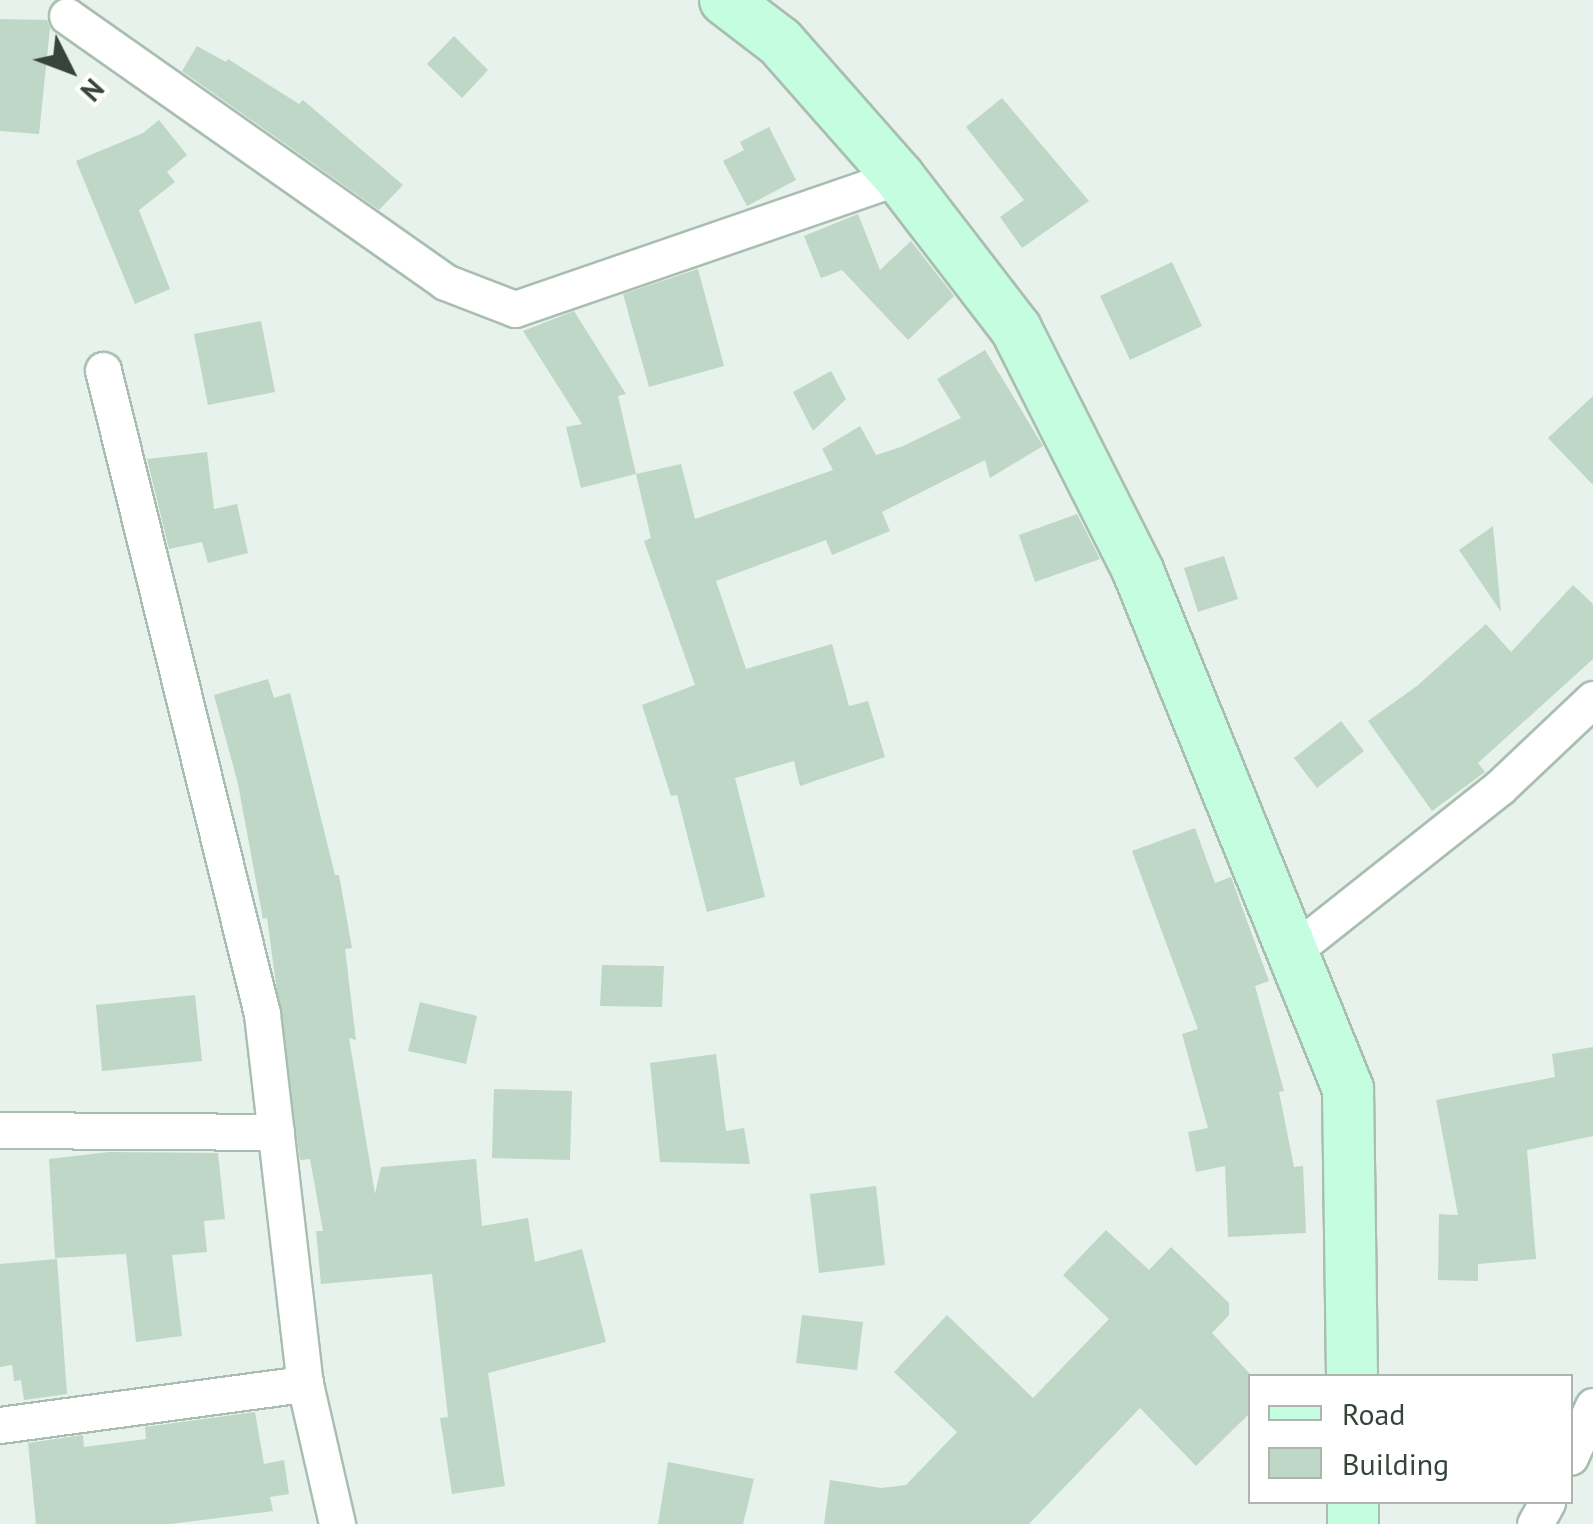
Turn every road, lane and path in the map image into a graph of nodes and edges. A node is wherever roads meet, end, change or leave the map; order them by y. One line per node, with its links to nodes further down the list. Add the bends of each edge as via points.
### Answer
1 (725, 0): 3 (street, via 780,42)
2 (67, 16): 3 (street, via 445,282 514,309)
3 (899, 177): 6 (street, via 1016,329 1138,571)
4 (103, 370): 8 (street, via 262,1014)
5 (1593, 700): 6 (street, via 1500,786)
6 (1292, 952): 9 (street, via 1348,1089)
7 (0, 1130): 8 (street)
8 (276, 1132): 10 (street)
9 (1352, 1374)
10 (305, 1384): 12 (street); 14 (street)
11 (1593, 1406): 13 (street)
12 (0, 1424)
13 (1573, 1450)
14 (338, 1524)

